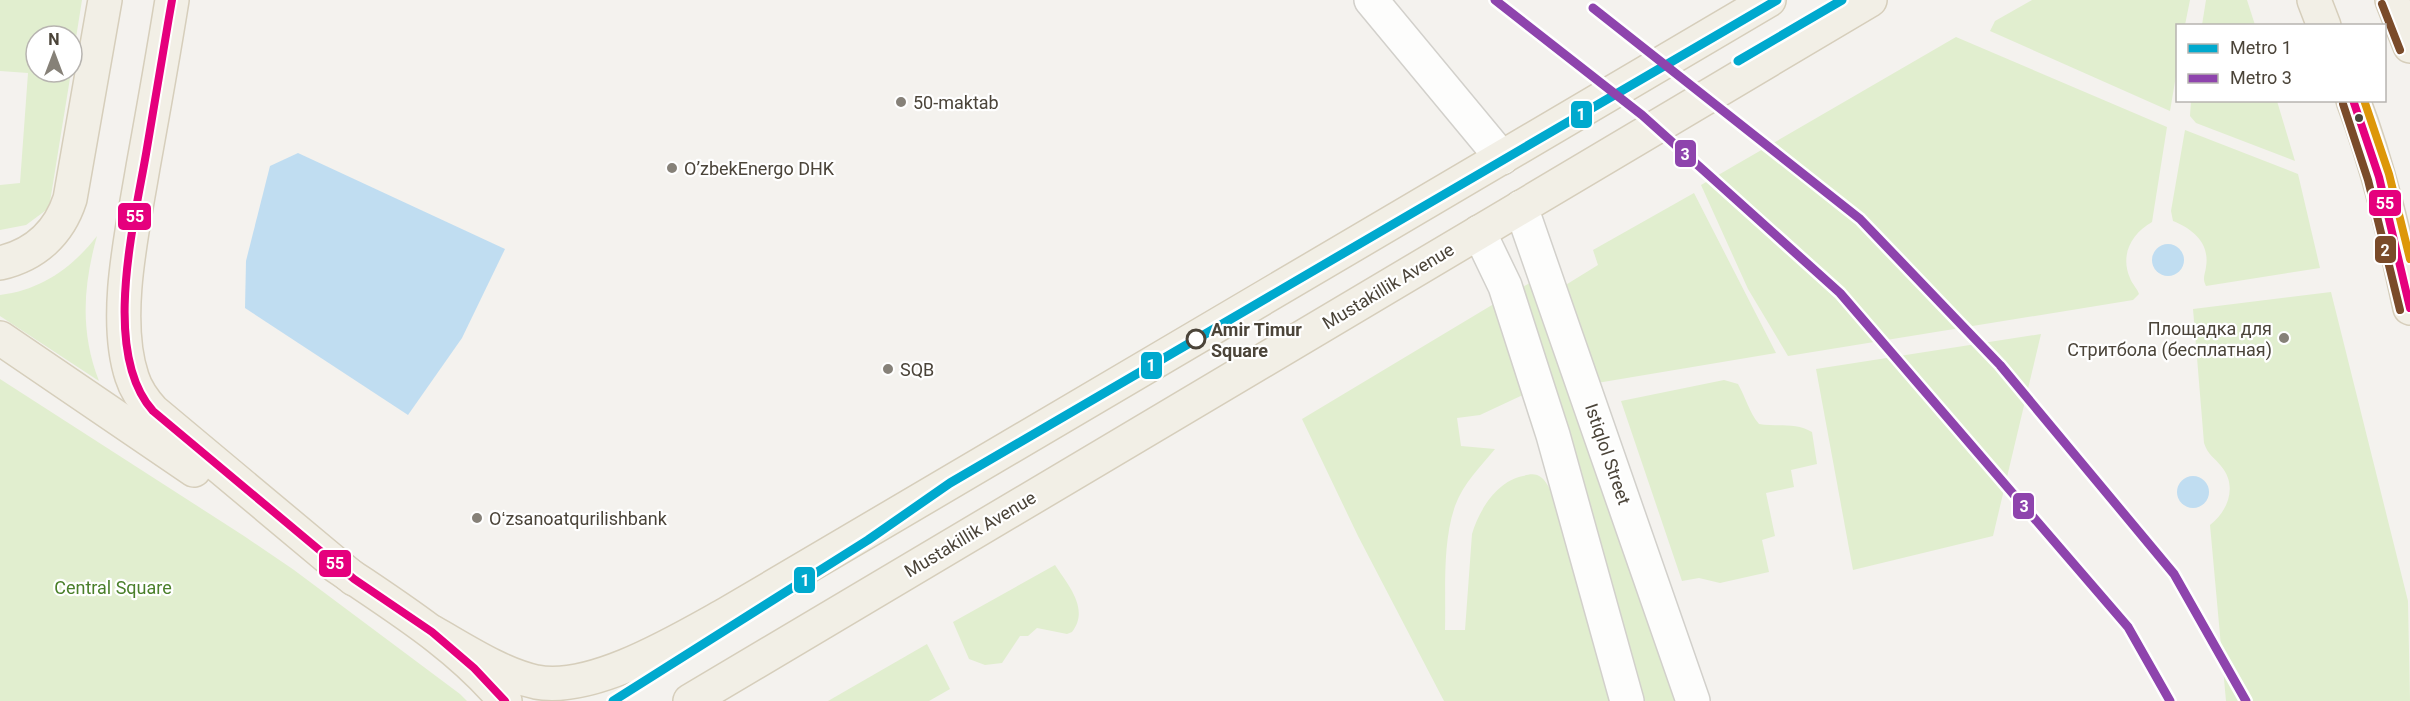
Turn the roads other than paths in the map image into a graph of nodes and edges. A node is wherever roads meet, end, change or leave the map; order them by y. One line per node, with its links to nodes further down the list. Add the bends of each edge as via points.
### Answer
1 (105, 0): 14 (main road, via 65,214 51,236 38,247)
2 (172, 0): 17 (main road, via 128,264 125,313 132,376 153,411)
3 (1371, 0): 11 (street)
4 (1769, 0): 11 (main road)
5 (1870, 0): 12 (main road, Mustakillik Avenue)
6 (2314, 0): 8 (main road)
7 (2392, 0): 9 (main road)
8 (2323, 24)
9 (2410, 46)
10 (2354, 102): 15 (main road, via 2377,171)
11 (1502, 158): 18 (main road, via 659,651 592,676 544,683 507,671)
12 (1521, 207): 13 (main road, Mustakillik Avenue); 22 (street, Istiqlol Street)
13 (1479, 232): 20 (main road, Mustakillik Avenue); 21 (street, via 1505,286 1553,435)
14 (0, 263)
15 (2410, 308)
16 (0, 339): 17 (main road)
17 (354, 579): 18 (main road)
18 (432, 632): 19 (main road)
19 (505, 701)
20 (690, 701)
21 (1627, 701)
22 (1694, 701)

